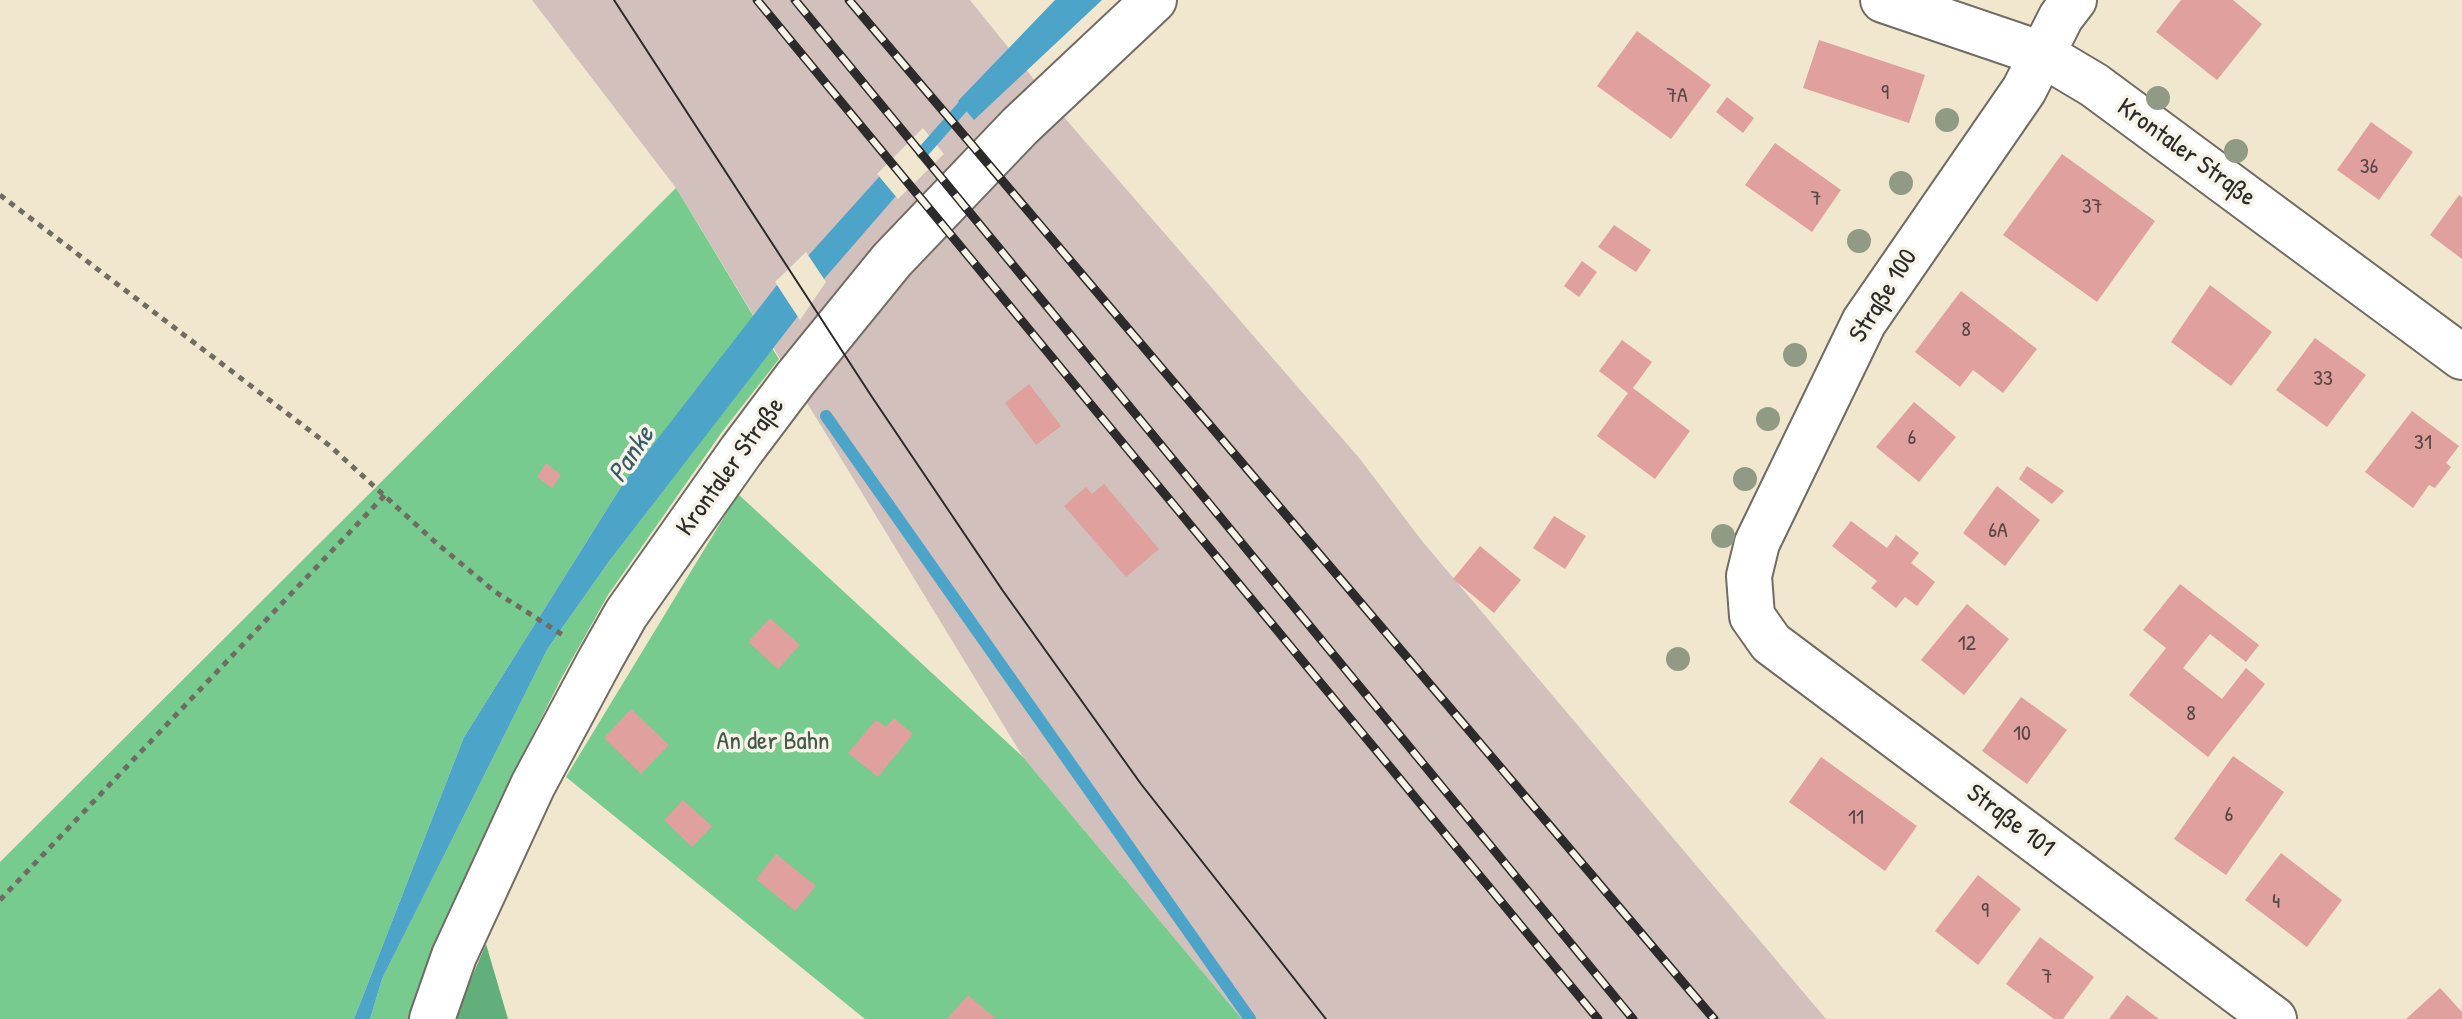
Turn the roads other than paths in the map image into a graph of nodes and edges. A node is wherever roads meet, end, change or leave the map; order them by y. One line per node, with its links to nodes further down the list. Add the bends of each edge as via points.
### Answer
1 (1154, 0): 7 (street, Krontaler Straße, via 1020,126 892,260 796,378 626,614 533,785 454,956)
2 (1883, 0): 4 (street, Krontaler Straße)
3 (2074, 0): 4 (street, Straße 100)
4 (2042, 54): 5 (street, Krontaler Straße, via 2094,85); 6 (street, Straße 100, via 2024,90 1864,322 1757,543 1749,576)
5 (2462, 357)
6 (1752, 616): 8 (street, Straße 101, via 1771,643)
7 (432, 1019)
8 (2274, 1019)

